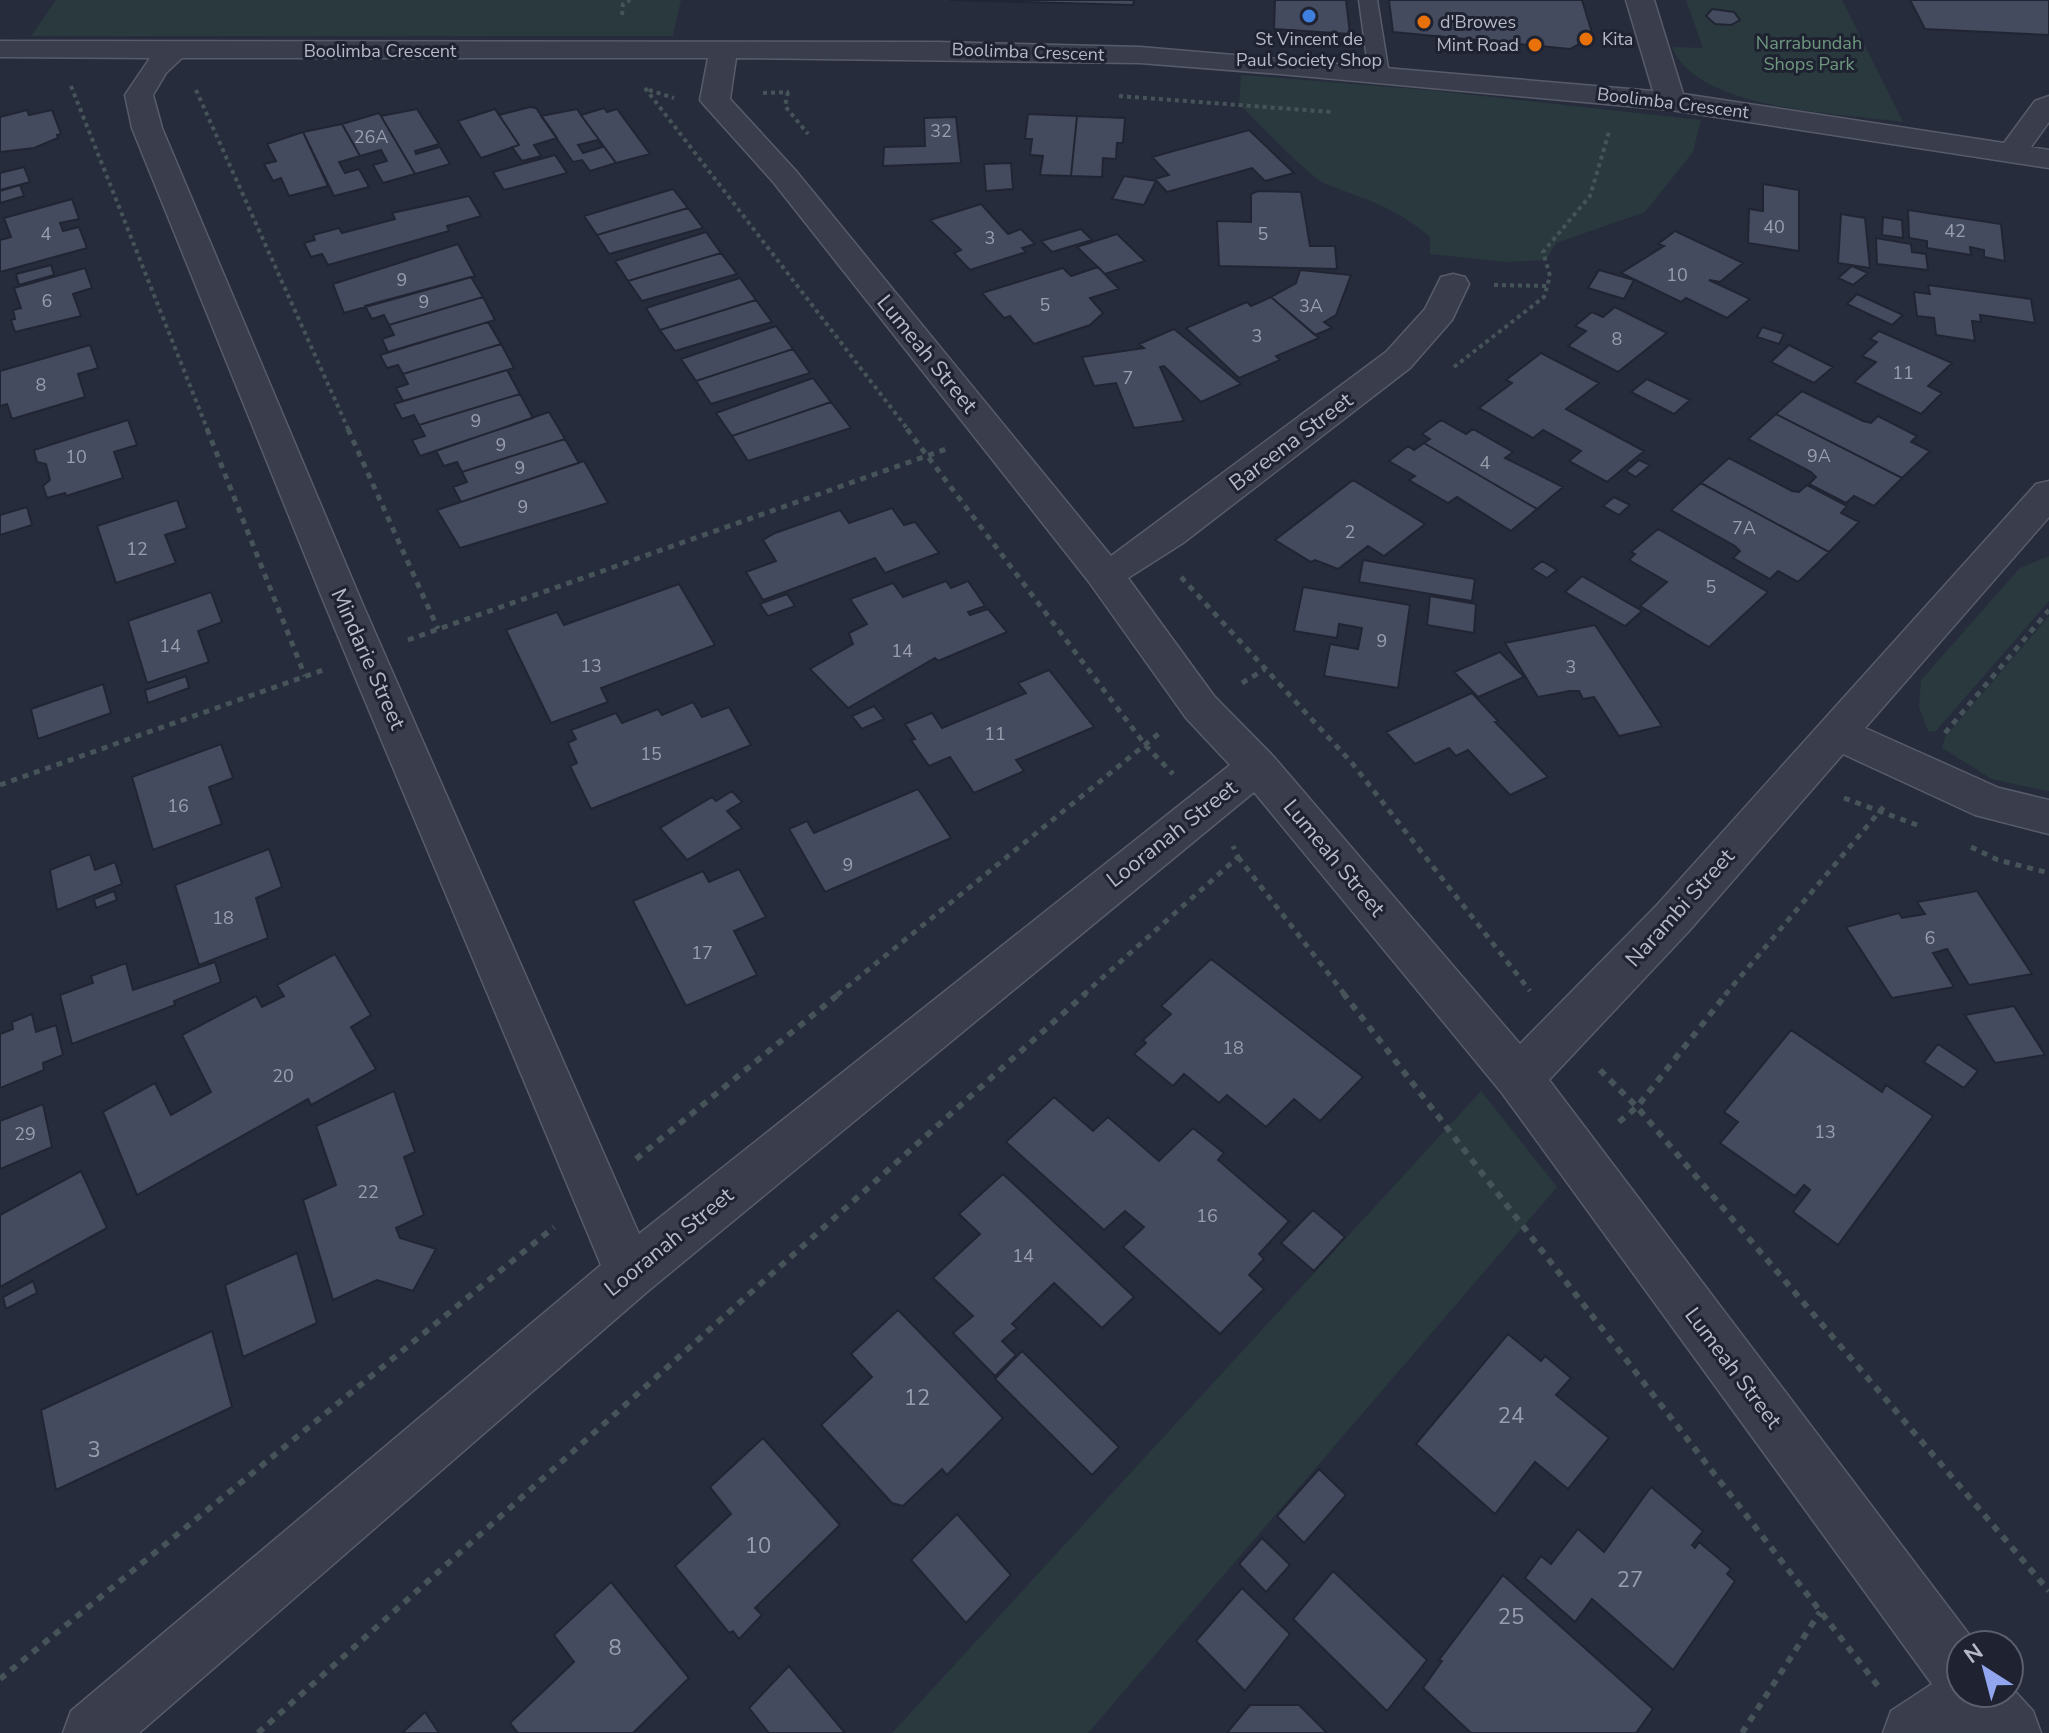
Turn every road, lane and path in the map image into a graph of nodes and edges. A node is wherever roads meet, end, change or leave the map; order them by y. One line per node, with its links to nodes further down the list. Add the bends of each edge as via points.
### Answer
1 (630, 0): 7 (path, via 623,4)
2 (1368, 0): 9 (lane)
3 (1640, 0): 17 (street)
4 (0, 49): 5 (street, Boolimba Crescent)
5 (63, 50): 6 (street, Boolimba Crescent); 34 (path, via 72,88)
6 (174, 50): 7 (street, Boolimba Crescent); 32 (street, Mindarie Street, via 154,69 139,95 147,128)
7 (618, 51): 8 (street, Boolimba Crescent); 11 (path)
8 (724, 52): 9 (street, Boolimba Crescent, via 1140,55); 16 (street)
9 (1379, 74): 15 (street, Boolimba Crescent)
10 (630, 89): 11 (path)
11 (646, 89): 16 (path, via 685,101); 26 (path)
12 (209, 90): 31 (path, via 193,90)
13 (802, 91): 16 (path)
14 (1112, 96): 19 (path)
15 (1616, 96): 17 (street, Boolimba Crescent); 23 (path, via 1590,196 1543,252 1550,276)
16 (715, 100): 25 (street, Lumeah Street, via 785,177)
17 (1671, 101): 20 (street, Boolimba Crescent)
18 (2049, 105): 20 (street)
19 (1341, 113)
20 (2012, 152): 21 (street, Boolimba Crescent)
21 (2049, 159)
22 (1453, 284): 23 (path); 29 (street, Bareena Street, via 1440,313 1398,360 1170,534 1124,566)
23 (1547, 286): 24 (path, via 1544,297)
24 (1449, 371)
25 (990, 432): 26 (path); 29 (street, Lumeah Street)
26 (929, 457): 31 (path); 37 (path)
27 (2047, 500): 36 (street, Narambi Street)
28 (1192, 566): 33 (path, via 1180,576)
29 (1103, 572): 35 (street, Lumeah Street)
30 (2049, 610): 39 (path)
31 (438, 629): 32 (path)
32 (367, 654): 34 (path); 48 (street, Mindarie Street)
33 (1265, 669): 35 (path); 44 (path, via 1352,763)
34 (305, 676): 40 (path)
35 (1200, 707): 37 (path); 38 (street, Lumeah Street)
36 (1837, 733): 39 (street); 44 (street, Narambi Street)
37 (1146, 746): 41 (path); 48 (path)
38 (1258, 767): 41 (street, Looranah Street); 45 (street, Lumeah Street)
39 (1915, 769): 42 (street, via 1990,803); 46 (path, via 1775,932)
40 (0, 785)
41 (1202, 808): 43 (path); 49 (street, Looranah Street)
42 (2049, 817)
43 (1238, 857): 51 (path); 58 (path)
44 (1563, 1034): 45 (street, Narambi Street); 46 (path)
45 (1519, 1078): 47 (street, Lumeah Street)
46 (1637, 1107): 47 (path); 50 (path)
47 (1576, 1159): 52 (street, Lumeah Street)
48 (596, 1192): 49 (street, Mindarie Street); 53 (path)
49 (630, 1273): 57 (street, Looranah Street)
50 (2049, 1591)
51 (1820, 1612): 56 (path); 59 (path)
52 (1945, 1652)
53 (0, 1679)
54 (1949, 1709): 56 (street)
55 (1989, 1709): 60 (street)
56 (1914, 1732)
57 (93, 1733)
58 (258, 1733)
59 (1742, 1733)
60 (2011, 1733)

